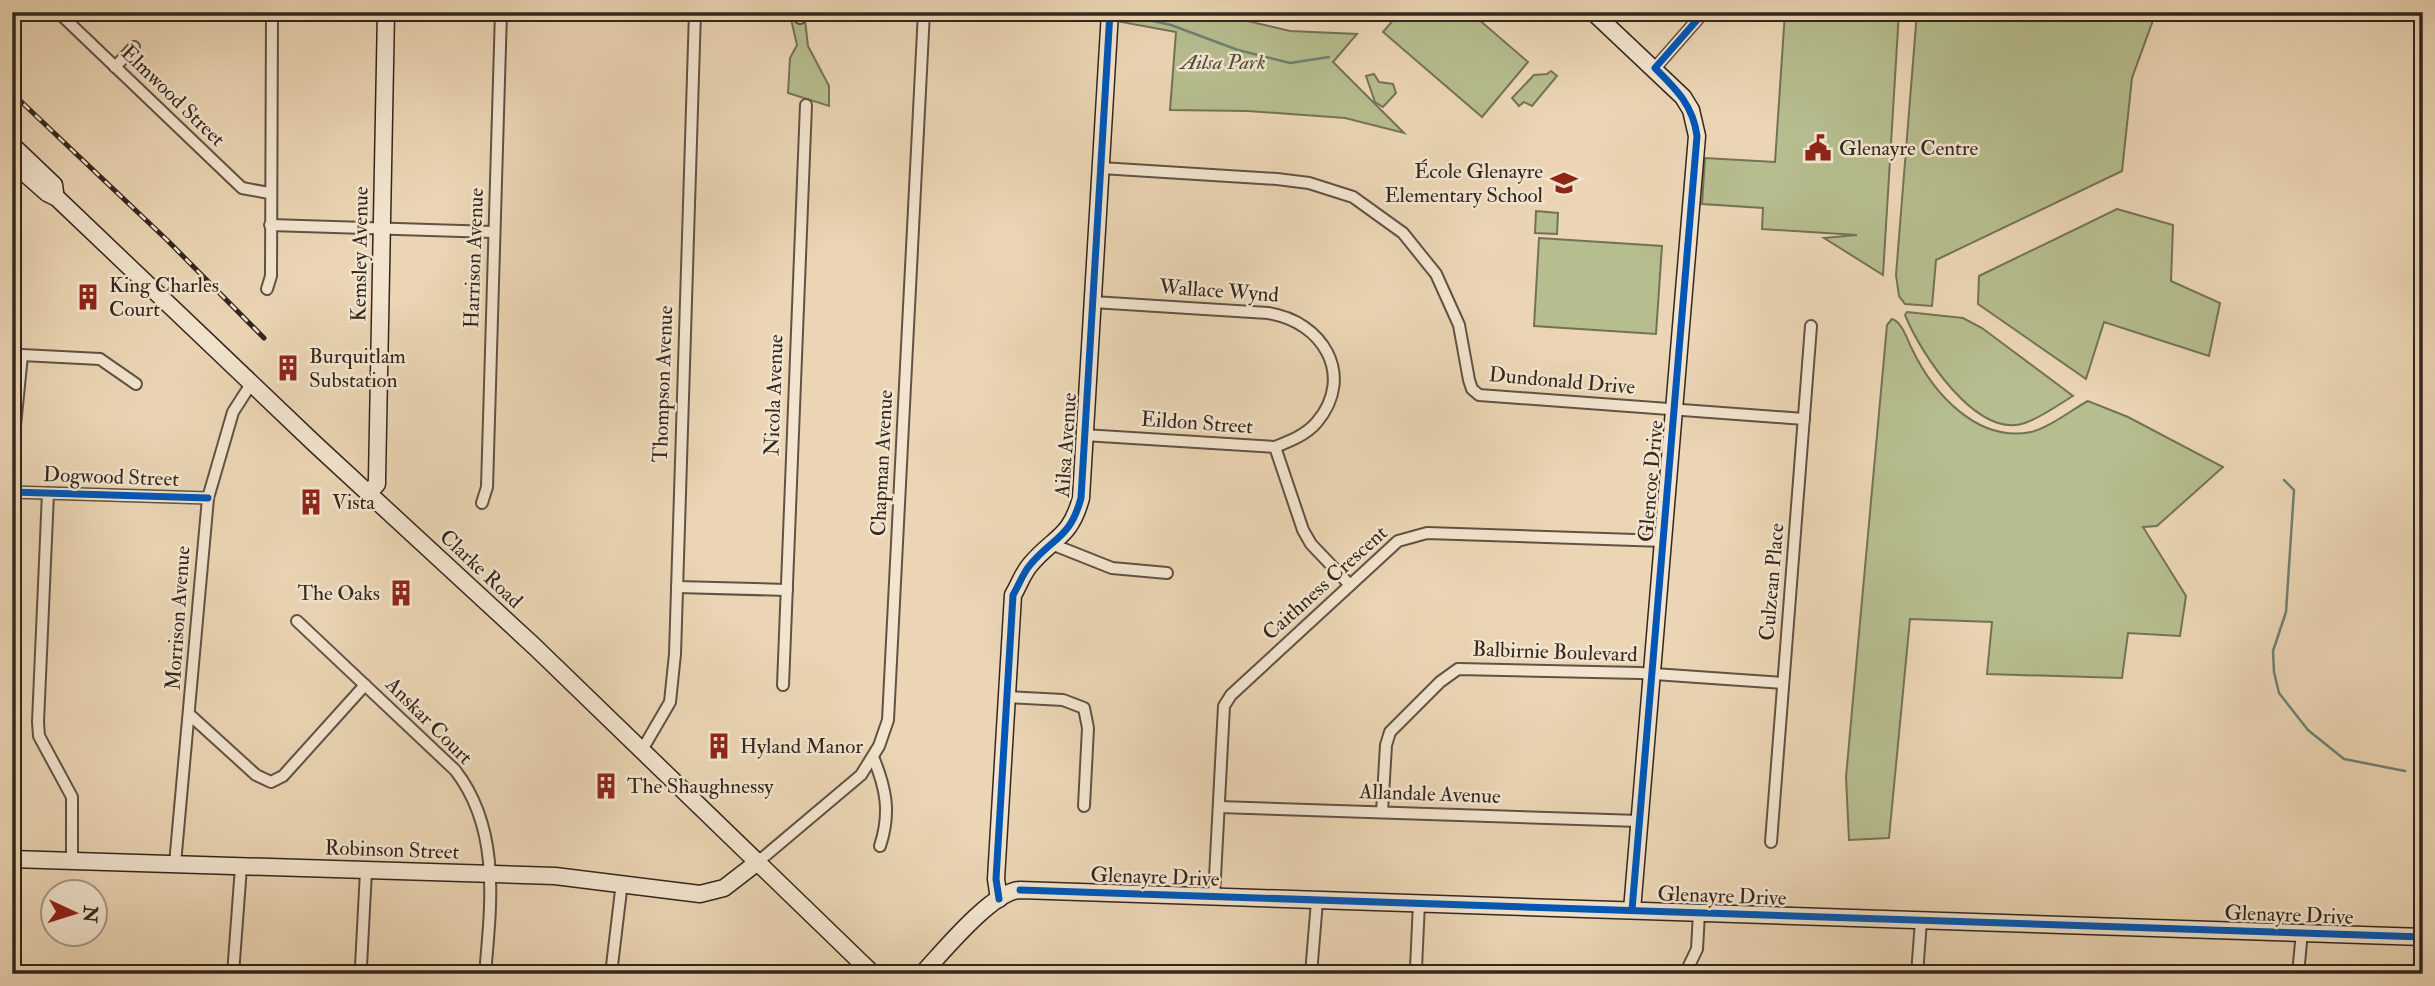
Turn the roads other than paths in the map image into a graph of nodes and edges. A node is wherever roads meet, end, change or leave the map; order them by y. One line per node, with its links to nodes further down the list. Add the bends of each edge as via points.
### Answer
1 (58, 12): 11 (street, Elmwood Street)
2 (272, 12): 17 (street)
3 (386, 12): 20 (street, Kemsley Avenue)
4 (501, 12): 21 (street, Harrison Avenue)
5 (695, 12): 41 (street, Thompson Avenue)
6 (923, 12): 51 (street, Chapman Avenue, via 890,704)
7 (1110, 12): 16 (street, Ailsa Avenue)
8 (1593, 12): 12 (street, Glencoe Drive)
9 (1704, 12): 12 (street)
10 (134, 47): 11 (street)
11 (115, 67): 17 (street, Elmwood Street, via 242,188)
12 (1655, 68): 27 (street, Glencoe Drive, via 1683,97 1697,136)
13 (806, 105): 42 (street, Nicola Avenue)
14 (12, 145): 18 (street, Clarke Road, via 54,185)
15 (12, 162): 18 (street, Clarke Road)
16 (1101, 168): 23 (street, Ailsa Avenue); 27 (street, Dundonald Drive, via 1298,182 1353,197 1404,233 1436,274 1460,325 1469,380 1479,395)
17 (269, 193): 19 (street)
18 (57, 198): 26 (street, Clarke Road)
19 (270, 225): 20 (street); 22 (street)
20 (382, 228): 21 (street); 34 (street, Kemsley Avenue, via 377,479)
21 (494, 232): 36 (street, Harrison Avenue, via 487,487)
22 (267, 289)
23 (1093, 302): 29 (street, Ailsa Avenue); 30 (street, Wallace Wynd, via 1286,315 1315,332 1333,374 1326,407 1317,423 1298,438)
24 (1811, 326): 28 (street, Culzean Place)
25 (136, 384): 31 (street, via 100,359 22,355)
26 (251, 384): 34 (street, Clarke Road); 35 (street, Morrison Avenue, via 233,412)
27 (1675, 409): 28 (street, Dundonald Drive); 37 (street, Glencoe Drive)
28 (1804, 419): 45 (street, Culzean Place)
29 (1084, 435): 30 (street, Eildon Street); 38 (street, Ailsa Avenue, via 1081,498 1076,516)
30 (1275, 447): 40 (street, Eildon Street, via 1303,530)
31 (12, 456)
32 (12, 492): 33 (street, Dogwood Street)
33 (48, 493): 35 (street, Dogwood Street); 60 (street, via 38,722 40,736 72,797)
34 (368, 493): 50 (street, Clarke Road)
35 (208, 498): 49 (street, Morrison Avenue)
36 (482, 503)
37 (1664, 541): 40 (street, Caithness Crescent, via 1415,534 1398,541); 44 (street, Glencoe Drive)
38 (1054, 545): 39 (street, via 1112,568); 48 (street, Ailsa Avenue, via 1030,565 1013,595)
39 (1167, 573)
40 (1349, 584): 53 (street, Caithness Crescent, via 1224,706)
41 (677, 587): 42 (street); 50 (street, Thompson Avenue, via 670,702)
42 (787, 590): 47 (street, Nicola Avenue)
43 (297, 621): 46 (street, Anskar Court)
44 (1653, 675): 45 (street, Balbirnie Boulevard); 54 (street, Balbirnie Boulevard, via 1453,671 1390,732); 55 (street, Glencoe Drive)
45 (1783, 683): 56 (street, Culzean Place)
46 (365, 685): 49 (street, via 283,776 271,782 259,777); 64 (street, Anskar Court, via 462,779 481,823)
47 (783, 685)
48 (1006, 697): 52 (street, via 1063,701 1084,708 1088,728); 67 (street, Ailsa Avenue, via 996,879)
49 (190, 715): 61 (street, Morrison Avenue)
50 (642, 750): 59 (street, Clarke Road)
51 (873, 757): 57 (street, via 886,786); 59 (street, Chapman Avenue, via 861,775)
52 (1084, 806)
53 (1219, 807): 54 (street, Allandale Avenue); 66 (street, Caithness Crescent)
54 (1382, 812): 55 (street, Allandale Avenue)
55 (1639, 821): 70 (street, Glencoe Drive)
56 (1771, 842)
57 (880, 846)
58 (12, 859): 60 (street, Robinson Street)
59 (758, 860): 65 (street, Robinson Street, via 724,888 700,894); 79 (street, Clarke Road)
60 (72, 861): 61 (street, Robinson Street)
61 (175, 864): 62 (street, Robinson Street)
62 (241, 867): 63 (street, Robinson Street); 76 (street)
63 (366, 871): 64 (street, Robinson Street); 75 (street)
64 (492, 875): 65 (street, Robinson Street); 77 (street, Anskar Court)
65 (622, 882): 78 (street)
66 (1214, 896): 67 (street, Glenayre Drive, via 1020,890); 68 (street, Glenayre Drive)
67 (999, 899): 80 (street, Glenayre Drive)
68 (1317, 901): 69 (street, Glenayre Drive); 81 (street)
69 (1419, 904): 70 (street, Glenayre Drive); 82 (street)
70 (1632, 910): 71 (street, Glenayre Drive)
71 (1699, 913): 72 (street, Glenayre Drive); 83 (street, via 1697,949)
72 (1921, 921): 73 (street, Glenayre Drive); 84 (street)
73 (2302, 932): 74 (street, Glenayre Drive); 85 (street)
74 (2423, 937)
75 (361, 966)
76 (233, 974)
77 (485, 974)
78 (611, 974)
79 (873, 974)
80 (922, 974)
81 (1311, 974)
82 (1419, 974)
83 (1685, 974)
84 (1917, 974)
85 (2298, 974)

